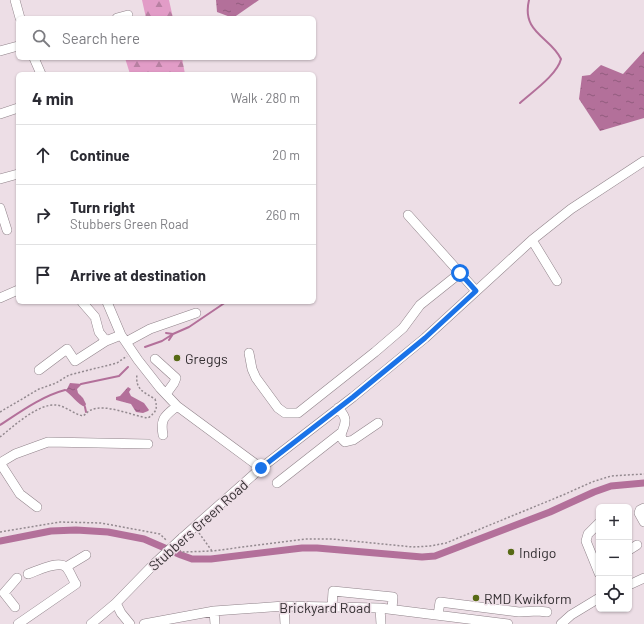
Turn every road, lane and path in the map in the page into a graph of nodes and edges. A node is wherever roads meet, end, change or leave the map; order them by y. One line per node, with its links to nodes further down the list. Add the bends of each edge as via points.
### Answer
1 (15, 0): 3 (street)
2 (128, 15): 4 (street)
3 (19, 16)
4 (124, 16)
5 (16, 47): 6 (street)
6 (0, 51)
7 (35, 60): 8 (street)
8 (40, 72)
9 (16, 109): 10 (street)
10 (0, 114)
11 (644, 161): 17 (street, Stubbers Green Road, via 572,209)
12 (16, 175): 13 (street)
13 (0, 179)
14 (0, 208): 16 (street)
15 (408, 215): 18 (street)
16 (7, 230)
17 (532, 240): 19 (street); 21 (street, Stubbers Green Road)
18 (460, 273): 21 (street); 29 (street, via 420,305 403,328 298,413 285,413 278,408 256,378)
19 (557, 281)
20 (16, 291): 22 (street)
21 (476, 291): 35 (street, Stubbers Green Road, via 425,338)
22 (0, 298)
23 (84, 304): 27 (street, via 95,317 99,332)
24 (107, 304): 26 (street)
25 (196, 313): 26 (street)
26 (124, 339): 27 (street); 28 (street)
27 (106, 341): 31 (street, via 75,361 67,350)
28 (132, 352): 33 (street); 36 (path, via 117,363 69,375)
29 (249, 353)
30 (155, 360): 33 (street, via 176,378)
31 (39, 370)
32 (137, 374): 40 (path, via 136,382 139,389 155,400 157,406 155,413 148,418 103,408 92,409 83,416 56,405 46,406 32,413)
33 (166, 394): 34 (street)
34 (177, 406): 39 (street, via 166,415 161,425); 43 (street)
35 (338, 408): 38 (street, via 344,414 346,422); 43 (street, Stubbers Green Road)
36 (0, 412)
37 (378, 423): 38 (street, via 350,441 342,440)
38 (342, 432): 45 (street)
39 (163, 435)
40 (0, 437)
41 (148, 444): 42 (street, via 48,442 15,454)
42 (0, 463): 46 (street, via 20,494)
43 (261, 468): 50 (street, Stubbers Green Road)
44 (644, 474): 54 (path, via 610,476 592,482 446,543 430,546 413,548 332,539 305,539)
45 (277, 483)
46 (38, 507)
47 (644, 508): 48 (street, via 639,513)
48 (644, 522)
49 (596, 526): 56 (street, via 588,534 586,541)
50 (195, 527): 54 (path); 63 (street, Stubbers Green Road, bridge)
51 (0, 532): 52 (path, via 60,522 101,523 160,534)
52 (170, 546)
53 (176, 549): 54 (path, via 183,552)
54 (212, 551)
55 (86, 554): 57 (street)
56 (596, 563)
57 (66, 567): 58 (street, via 52,566); 71 (street, via 76,584)
58 (28, 574)
59 (17, 578): 71 (street, via 4,593)
60 (644, 578): 61 (street)
61 (632, 584)
62 (596, 600): 80 (street)
63 (116, 603): 72 (street, Stubbers Green Road); 73 (street)
64 (284, 606): 65 (street, Brickyard Road); 68 (street, Brickyard Road); 76 (street)
65 (332, 607): 66 (street, Brickyard Road); 67 (street, via 333,591 393,597)
66 (380, 608): 67 (street, Brickyard Road); 77 (street)
67 (392, 609): 70 (street, Brickyard Road)
68 (214, 611): 74 (street, Brickyard Road); 75 (street)
69 (547, 612): 70 (street, via 519,612 440,602)
70 (438, 615): 78 (street, Brickyard Road)
71 (21, 622)
72 (92, 624)
73 (130, 624)
74 (145, 624)
75 (215, 624)
76 (285, 624)
77 (381, 624)
78 (504, 624): 79 (street, Brickyard Road)
79 (508, 624)
80 (561, 624)

